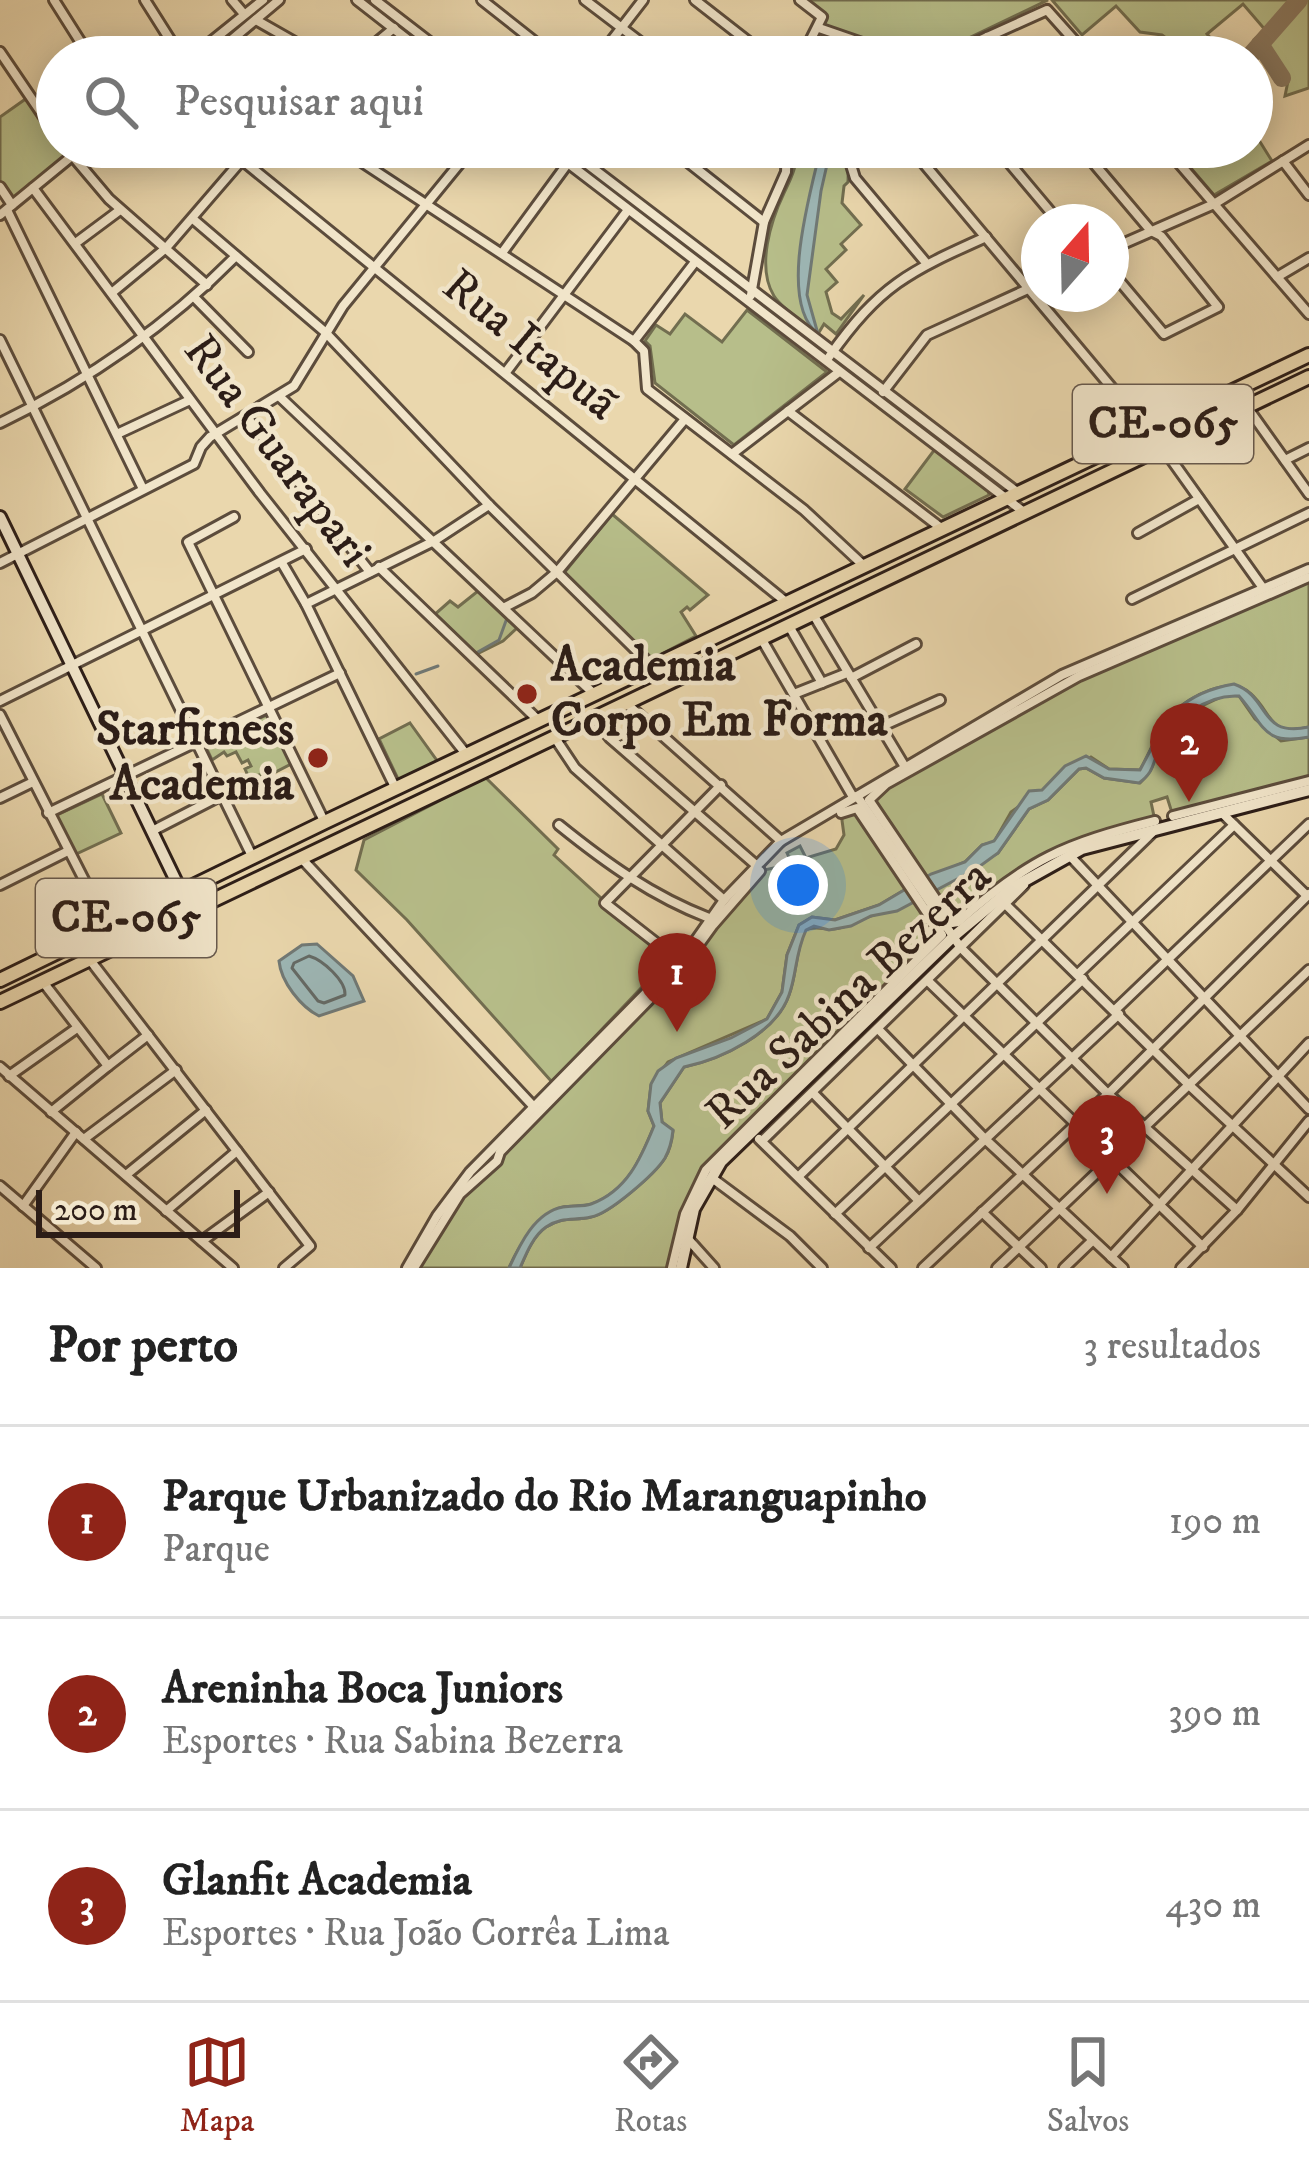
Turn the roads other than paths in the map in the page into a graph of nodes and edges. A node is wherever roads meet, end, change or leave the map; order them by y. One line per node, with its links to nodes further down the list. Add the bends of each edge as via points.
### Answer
1 (54, 0): 18 (street)
2 (145, 0): 19 (street)
3 (232, 0): 13 (street)
4 (262, 0): 13 (street)
5 (279, 0): 14 (street)
6 (357, 0): 16 (street)
7 (375, 0): 25 (street)
8 (482, 0): 26 (street)
9 (585, 0): 17 (street)
10 (643, 0): 17 (street)
11 (694, 0): 29 (street)
12 (800, 0): 15 (street)
13 (244, 14): 20 (street)
14 (256, 20): 21 (street); 22 (street)
15 (820, 22): 30 (street); 31 (street)
16 (394, 28): 23 (street); 24 (street)
17 (621, 28): 27 (street); 28 (street)
18 (77, 36)
19 (168, 36)
20 (218, 36)
21 (237, 36)
22 (284, 36)
23 (384, 36)
24 (404, 36)
25 (420, 36)
26 (527, 36)
27 (615, 36)
28 (632, 36)
29 (741, 36)
30 (813, 36)
31 (844, 36)
32 (989, 36): 33 (street, via 1048,10)
33 (1071, 36)
34 (0, 52): 35 (street)
35 (36, 105)
36 (1309, 146): 37 (street)
37 (1282, 161): 38 (street); 58 (street)
38 (1273, 167)
39 (52, 168): 57 (street)
40 (82, 168): 64 (street)
41 (235, 168): 66 (street)
42 (252, 168): 78 (street, Rua Itapuã)
43 (372, 168): 60 (street)
44 (453, 168): 60 (street)
45 (564, 168): 73 (street)
46 (576, 168): 59 (street)
47 (588, 168): 59 (street)
48 (695, 168): 67 (street)
49 (784, 168): 67 (street)
50 (852, 168): 77 (street)
51 (928, 168): 69 (street)
52 (1014, 168): 61 (street)
53 (1098, 168): 68 (street)
54 (1183, 168): 62 (street)
55 (1271, 168): 62 (street)
56 (0, 187): 63 (street)
57 (33, 188): 63 (street); 71 (street, Rua Guarapari)
58 (1309, 195)
59 (618, 196): 65 (street); 87 (street)
60 (427, 203): 73 (street); 78 (street)
61 (1044, 204)
62 (1214, 204): 68 (street); 80 (street)
63 (6, 210): 100 (street)
64 (120, 210): 71 (street); 72 (street)
65 (628, 210): 76 (street); 85 (street)
66 (193, 218): 72 (street); 74 (street)
67 (764, 222): 87 (street)
68 (1150, 231): 70 (street); 84 (street, via 1218,307 1164,334)
69 (986, 237): 77 (street); 79 (street)
70 (1129, 241)
71 (77, 242): 82 (street, Rua Guarapari)
72 (166, 248): 81 (street); 82 (street)
73 (502, 253): 85 (street)
74 (236, 256): 81 (street); 90 (street)
75 (1309, 257): 80 (street)
76 (694, 262): 87 (street); 93 (street)
77 (927, 263): 96 (street, via 889,285)
78 (375, 266): 90 (street); 97 (street, Rua Itapuã)
79 (1021, 272)
80 (1277, 277): 89 (street)
81 (207, 286): 86 (street)
82 (114, 291): 91 (street, Rua Guarapari)
83 (1021, 292): 103 (street, via 927,335)
84 (1129, 292)
85 (566, 296): 93 (street); 97 (street)
86 (194, 297): 91 (street); 94 (street)
87 (751, 298): 96 (street)
88 (1055, 312): 112 (street)
89 (1309, 314)
90 (325, 332): 104 (street, via 302,377); 124 (street)
91 (145, 334): 100 (street); 105 (street, Rua Guarapari)
92 (0, 340): 106 (street)
93 (634, 341): 110 (street, via 644,351 645,387)
94 (248, 352)
95 (1309, 355): 99 (main road, CE-065)
96 (829, 357): 98 (street); 103 (street)
97 (506, 372): 119 (street, Rua Itapuã)
98 (839, 372): 108 (street); 122 (street)
99 (1271, 372): 102 (main road); 112 (main road, CE-065)
100 (86, 377): 106 (street); 114 (street)
101 (1309, 377): 102 (main road, CE-065)
102 (1280, 391): 107 (main road, CE-065)
103 (883, 392): 122 (street)
104 (280, 397): 109 (street); 132 (street)
105 (190, 400): 113 (street, Rua Guarapari); 114 (street)
106 (33, 407): 111 (street); 129 (street)
107 (1247, 407): 115 (main road, CE-065); 118 (street)
108 (788, 411): 117 (street); 130 (street)
109 (246, 416): 113 (street); 139 (street)
110 (686, 419): 117 (street); 119 (street)
111 (0, 423)
112 (1148, 430): 122 (main road, CE-065)
113 (215, 433): 120 (street, via 194,464); 133 (street, Rua Guarapari)
114 (117, 434): 120 (street)
115 (1162, 448): 123 (street); 125 (main road, CE-065)
116 (1309, 448): 118 (street)
117 (732, 454): 138 (street)
118 (1285, 460): 121 (street)
119 (635, 477): 140 (street); 146 (street, Rua Itapuã)
120 (143, 489): 129 (street)
121 (1309, 494)
122 (1012, 495): 125 (street); 130 (main road, CE-065)
123 (1199, 499): 131 (street); 134 (street)
124 (489, 505): 132 (street); 140 (street)
125 (1025, 513): 149 (main road, CE-065)
126 (1309, 513): 134 (street)
127 (234, 517): 144 (street, via 188,541)
128 (0, 518): 135 (main road)
129 (88, 518): 135 (street); 151 (street)
130 (941, 528): 138 (main road, CE-065)
131 (1138, 532)
132 (434, 542): 139 (street); 148 (street)
133 (306, 549): 137 (street); 143 (street, Rua Guarapari)
134 (1236, 550): 142 (street); 145 (street)
135 (18, 554): 136 (street); 154 (main road)
136 (0, 563)
137 (282, 563): 144 (street); 147 (street)
138 (863, 566): 146 (main road, CE-065)
139 (374, 570): 143 (street); 167 (street)
140 (556, 572): 148 (street); 155 (street)
141 (1309, 573): 142 (street); 195 (street, via 1078,676 886,784 870,806)
142 (1264, 588): 172 (street, via 1081,665)
143 (336, 590): 147 (street); 171 (street, Rua Guarapari)
144 (213, 596): 151 (street); 164 (street)
145 (1132, 599)
146 (786, 602): 155 (main road, CE-065)
147 (306, 604): 156 (street)
148 (504, 607): 159 (street)
149 (813, 614): 150 (main road, CE-065); 157 (street)
150 (789, 625): 152 (main road, CE-065); 158 (street)
151 (141, 631): 154 (street); 170 (street)
152 (761, 638): 160 (street); 163 (main road, CE-065)
153 (916, 644): 157 (street)
154 (73, 664): 162 (street); 173 (main road)
155 (652, 666): 159 (main road, CE-065)
156 (340, 673): 164 (street); 177 (street)
157 (849, 675): 158 (street); 168 (street)
158 (822, 683): 160 (street)
159 (594, 694): 167 (main road, CE-065)
160 (794, 694): 179 (street)
161 (940, 700): 168 (street)
162 (0, 701)
163 (627, 704): 166 (main road, CE-065); 175 (street)
164 (268, 708): 170 (street); 186 (street)
165 (0, 715): 174 (street)
166 (595, 719): 169 (main road, CE-065); 181 (street)
167 (539, 722): 171 (main road, CE-065)
168 (880, 727): 172 (street)
169 (554, 736): 193 (street, via 574,768); 198 (main road, CE-065)
170 (196, 741): 173 (street); 178 (street)
171 (467, 755): 177 (main road, CE-065)
172 (905, 767): 179 (street)
173 (126, 776): 182 (street); 191 (main road)
174 (33, 782): 180 (street); 182 (street)
175 (722, 785): 181 (street); 192 (street)
176 (1309, 786): 184 (main road, Rua Sabina Bezerra); 185 (street)
177 (396, 789): 186 (main road, CE-065)
178 (222, 795): 191 (street); 197 (street)
179 (855, 796): 192 (street); 195 (street)
180 (0, 799)
181 (695, 812): 193 (street); 200 (street)
182 (48, 813): 194 (street)
183 (841, 813): 195 (street, via 857,808)
184 (1222, 814): 189 (main road, Rua Sabina Bezerra); 190 (street)
185 (1173, 816)
186 (325, 822): 197 (main road, CE-065)
187 (1309, 824): 199 (street)
188 (559, 825): 201 (street)
189 (1155, 825): 196 (main road, Rua Sabina Bezerra); 203 (street); 209 (street, via 1054,851 958,922)
190 (1234, 825): 199 (street); 211 (street)
191 (152, 830): 204 (main road)
192 (781, 841): 200 (street)
193 (663, 843): 201 (street); 206 (street)
194 (68, 851): 202 (street); 212 (street)
195 (896, 854): 209 (street)
196 (1069, 855): 203 (street); 207 (main road, Rua Sabina Bezerra)
197 (252, 857): 204 (main road, CE-065)
198 (302, 858): 208 (main road, CE-065); 248 (street)
199 (1270, 861): 205 (street); 217 (street)
200 (758, 868): 206 (street); 291 (street, via 687,961 460,1194)
201 (628, 878): 210 (street); 216 (street, via 605,903)
202 (0, 885)
203 (1099, 888): 211 (street); 213 (street)
204 (182, 892): 208 (main road); 212 (main road, CE-065)
205 (1308, 896): 224 (street)
206 (724, 900): 210 (street)
207 (1002, 901): 213 (street); 214 (main road, Rua Sabina Bezerra)
208 (191, 912): 215 (main road, CE-065)
209 (938, 915): 214 (street); 292 (street, via 941,939 706,1171 685,1214)
210 (710, 918): 216 (street)
211 (1130, 923): 217 (street); 219 (street)
212 (108, 927): 220 (main road, CE-065)
213 (1044, 941): 219 (street); 223 (street)
214 (957, 942): 221 (street); 223 (street); 258 (main road, Rua Sabina Bezerra)
215 (90, 960): 222 (main road, CE-065); 231 (street)
216 (678, 960): 248 (street)
217 (1166, 960): 224 (street); 226 (street)
218 (1309, 970): 232 (street)
219 (1081, 976): 226 (street); 228 (street)
220 (0, 980)
221 (928, 981): 227 (street); 230 (street)
222 (43, 982): 225 (main road, CE-065); 229 (street)
223 (998, 984): 227 (street); 228 (street)
224 (1202, 998): 232 (street); 234 (street)
225 (0, 1002)
226 (1117, 1012): 234 (street); 236 (street)
227 (964, 1017): 235 (street); 238 (street)
228 (1036, 1022): 235 (street); 236 (street)
229 (77, 1028): 237 (street); 241 (street)
230 (878, 1030): 238 (street); 245 (street)
231 (148, 1035): 237 (street); 240 (street)
232 (1238, 1036): 242 (street); 243 (street)
233 (1309, 1042): 242 (street)
234 (1153, 1049): 243 (street); 246 (street)
235 (1002, 1054): 244 (street); 247 (street)
236 (1071, 1058): 244 (street); 246 (street)
237 (108, 1066): 251 (street)
238 (915, 1066): 247 (street); 256 (street)
239 (0, 1067): 241 (street)
240 (176, 1070): 250 (street); 257 (street)
241 (9, 1076): 251 (street)
242 (1277, 1076): 249 (street); 254 (street)
243 (1190, 1086): 254 (street); 255 (street)
244 (1036, 1090): 253 (street); 259 (street)
245 (813, 1093): 256 (street); 258 (street)
246 (1108, 1094): 253 (street); 255 (street)
247 (949, 1103): 259 (street); 262 (street)
248 (534, 1107): 291 (street, via 456,1189)
249 (1309, 1109)
250 (206, 1110): 260 (street); 266 (street)
251 (51, 1112): 257 (street)
252 (1309, 1121): 263 (street)
253 (1074, 1126): 261 (street); 265 (street)
254 (1231, 1126): 263 (street); 264 (street)
255 (1145, 1127): 261 (street); 264 (street)
256 (849, 1129): 262 (street); 267 (street)
257 (80, 1136): 266 (street); 273 (street)
258 (757, 1136): 267 (street); 268 (main road, Rua Sabina Bezerra)
259 (985, 1139): 265 (street); 272 (street)
260 (237, 1150): 270 (street); 277 (street)
261 (1110, 1161): 274 (street); 275 (street)
262 (883, 1165): 272 (street); 279 (street)
263 (1273, 1166): 271 (street); 276 (street)
264 (1192, 1170): 275 (street); 276 (street)
265 (1022, 1174): 274 (street); 278 (street)
266 (126, 1175): 277 (street)
267 (799, 1176): 279 (street)
268 (711, 1177): 280 (main road, Rua Sabina Bezerra); 287 (street)
269 (0, 1186): 273 (street)
270 (269, 1192): 282 (street); 290 (street, via 310,1248)
271 (1309, 1197)
272 (919, 1201): 285 (street)
273 (23, 1206): 288 (street)
274 (1058, 1207): 281 (street); 283 (street)
275 (1159, 1207): 284 (street); 286 (street)
276 (1237, 1210): 284 (street)
277 (166, 1211): 282 (street)
278 (982, 1212): 283 (street); 295 (street)
279 (835, 1214): 285 (street)
280 (687, 1238): 292 (main road, Rua Sabina Bezerra); 293 (street)
281 (1092, 1241): 286 (street); 298 (street)
282 (202, 1242): 289 (street)
283 (1019, 1247): 296 (street); 297 (street)
284 (1203, 1247): 300 (street)
285 (869, 1248): 294 (street)
286 (1110, 1258): 299 (street)
287 (815, 1265)
288 (96, 1268)
289 (233, 1268)
290 (284, 1268)
291 (411, 1268)
292 (677, 1268)
293 (713, 1268)
294 (891, 1268)
295 (923, 1268)
296 (997, 1268)
297 (1041, 1268)
298 (1064, 1268)
299 (1123, 1268)
300 (1180, 1268)

